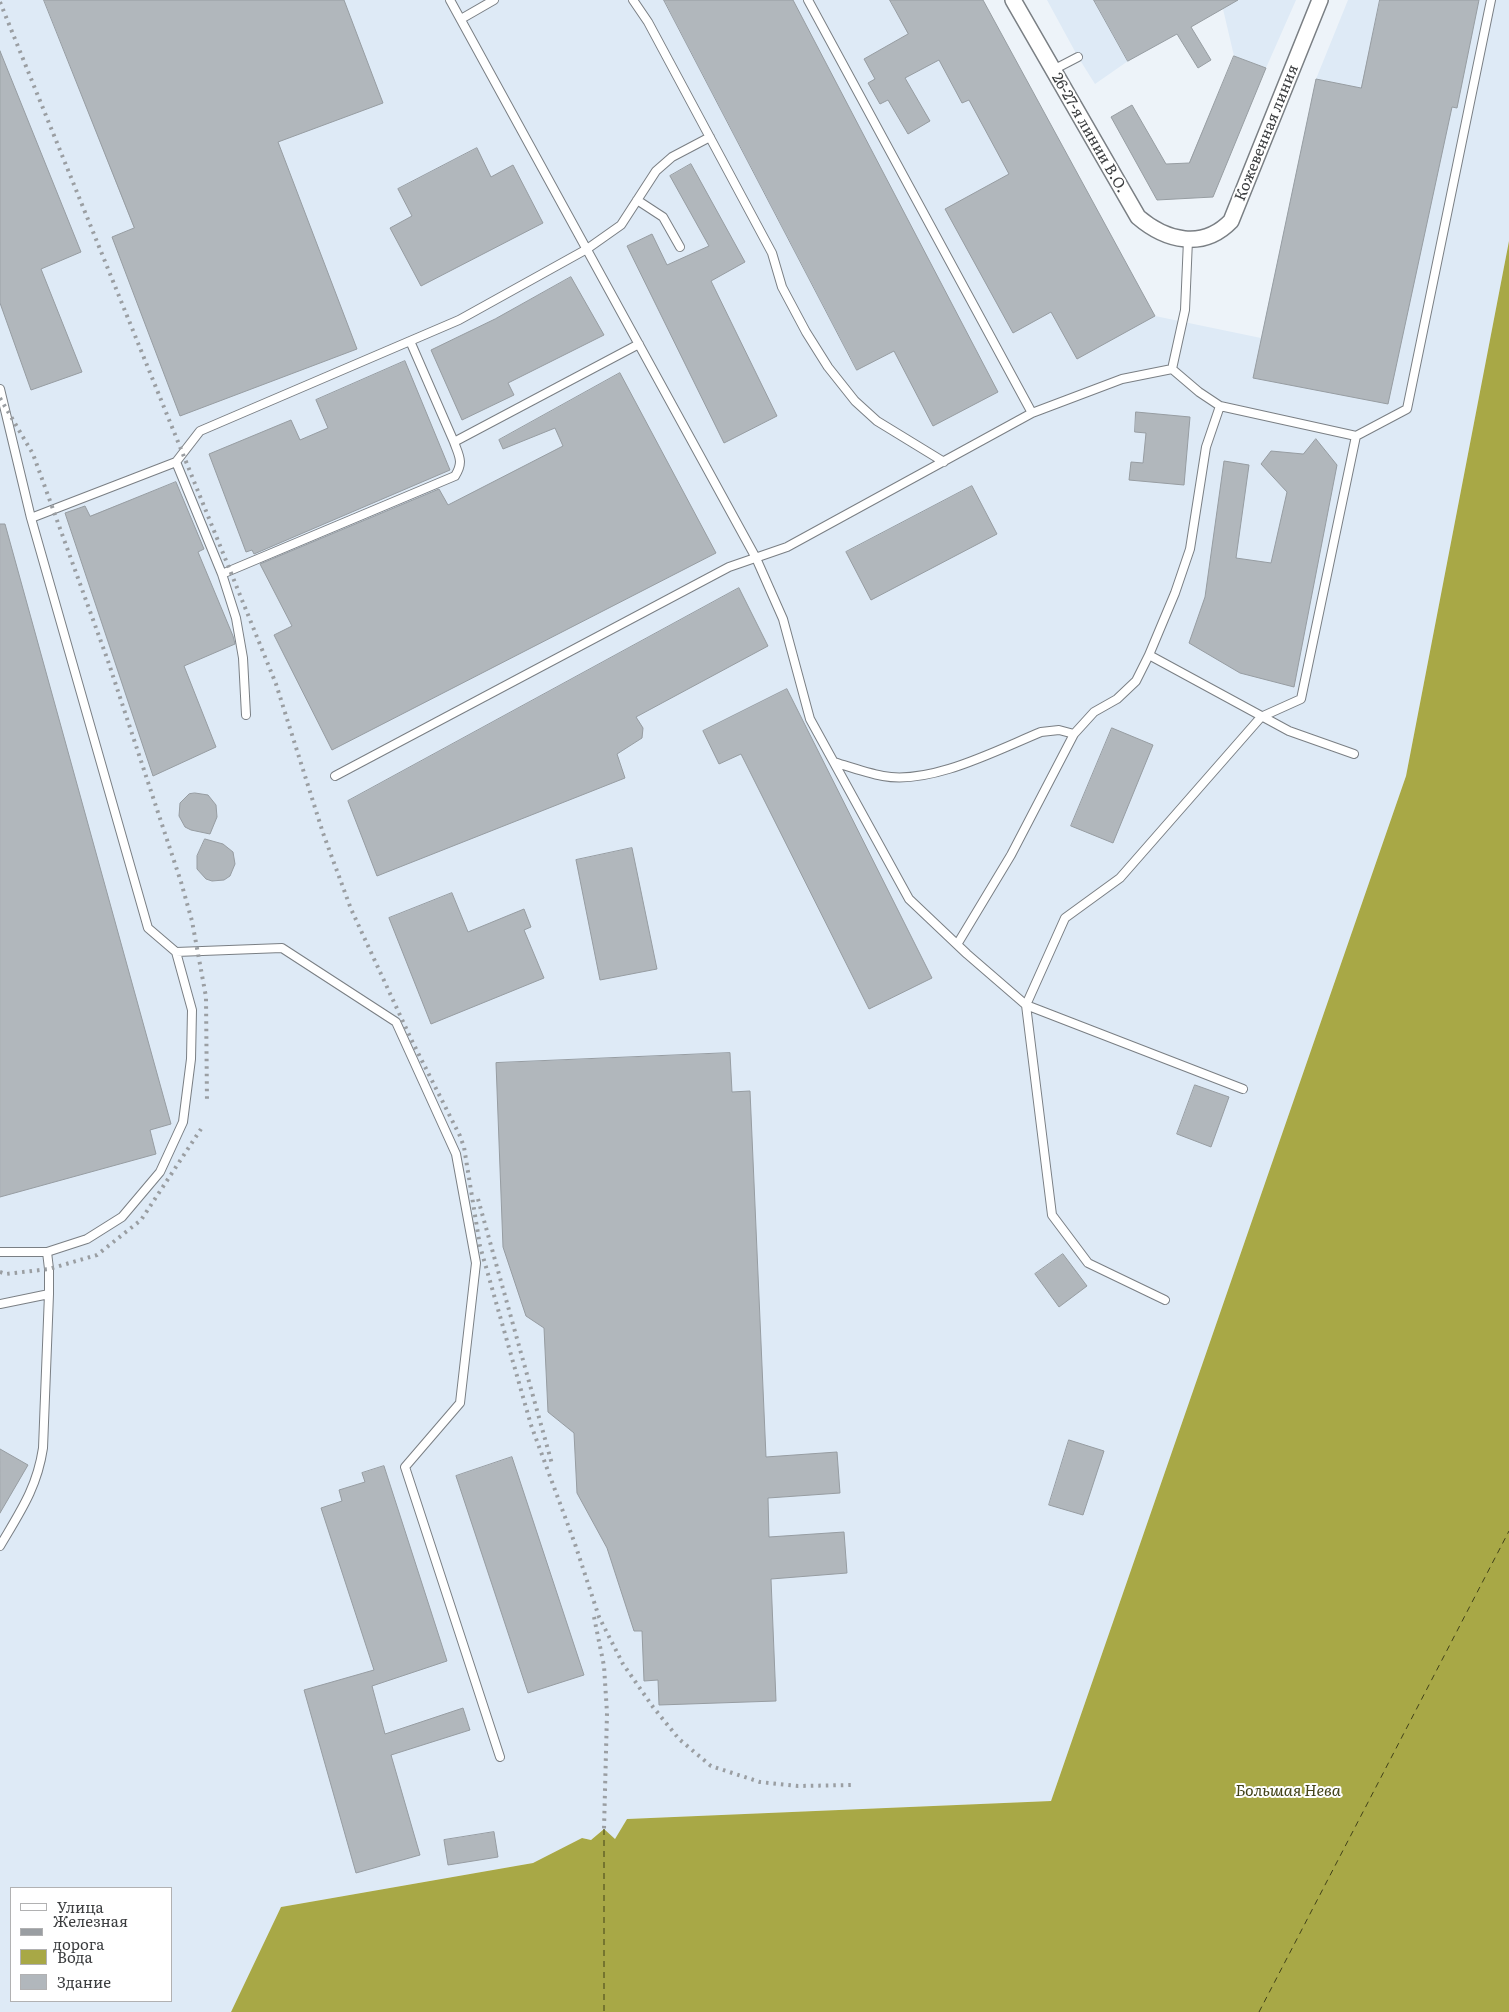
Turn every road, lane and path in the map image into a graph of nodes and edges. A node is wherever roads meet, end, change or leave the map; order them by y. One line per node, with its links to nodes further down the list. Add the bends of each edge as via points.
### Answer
1 (450, 0): 8 (lane)
2 (494, 0): 8 (lane)
3 (633, 0): 11 (lane)
4 (808, 0): 21 (lane)
5 (1013, 0): 10 (street, 26-27-я линии В.О.)
6 (1320, 0): 13 (street, Кожевенная линия, via 1231,221 1222,231 1207,238)
7 (1491, 0): 22 (lane, via 1407,409)
8 (461, 19): 15 (lane)
9 (1078, 57): 10 (lane)
10 (1053, 70): 13 (street, 26-27-я линии В.О., via 1138,217 1152,229)
11 (710, 138): 12 (lane, via 672,157 656,171); 25 (lane, via 772,253 782,287 828,367 855,401 877,421)
12 (637, 200): 14 (lane, via 663,217); 15 (lane, via 621,225)
13 (1188, 240): 18 (lane, via 1185,310)
14 (680, 247)
15 (587, 249): 16 (lane, via 459,320); 17 (lane)
16 (410, 341): 23 (lane); 24 (lane, via 200,431)
17 (639, 344): 23 (lane); 27 (lane)
18 (1172, 369): 20 (lane); 21 (lane, via 1122,379)
19 (0, 390): 26 (lane)
20 (1220, 406): 22 (lane); 29 (lane, via 1206,447 1190,550)
21 (1032, 413): 25 (lane)
22 (1356, 436): 31 (lane, via 1301,699)
23 (454, 442): 28 (lane, via 460,458 460,468 454,476)
24 (176, 462): 26 (lane); 28 (lane)
25 (944, 462): 27 (lane, via 787,547)
26 (31, 518): 37 (lane, via 148,928)
27 (756, 558): 34 (lane, via 783,619 810,718); 35 (lane, via 730,568)
28 (222, 574): 30 (lane, via 236,618 243,658)
29 (1149, 655): 31 (lane); 32 (lane, via 1136,681 1116,699 1094,712)
30 (246, 715)
31 (1261, 717): 33 (lane, via 1289,731); 38 (lane, via 1120,878 1065,918)
32 (1074, 734): 34 (lane, via 1059,730 1042,732 938,774 907,778 884,776); 36 (lane, via 1012,855)
33 (1354, 754)
34 (834, 762): 36 (lane, via 909,899)
35 (335, 776)
36 (958, 943): 38 (lane)
37 (176, 952): 41 (lane, via 192,1010 191,1060 182,1122 160,1172 122,1217 87,1239); 46 (lane, via 282,948 396,1022 456,1154 476,1263 460,1403 404,1467)
38 (1026, 1004): 39 (lane); 43 (lane, via 1052,1215 1088,1263)
39 (1243, 1089)
40 (0, 1252): 41 (lane)
41 (47, 1252): 42 (lane)
42 (49, 1294): 44 (lane); 45 (lane, via 44,1448 40,1470 32,1493)
43 (1165, 1300)
44 (0, 1304)
45 (0, 1546)
46 (500, 1757)

